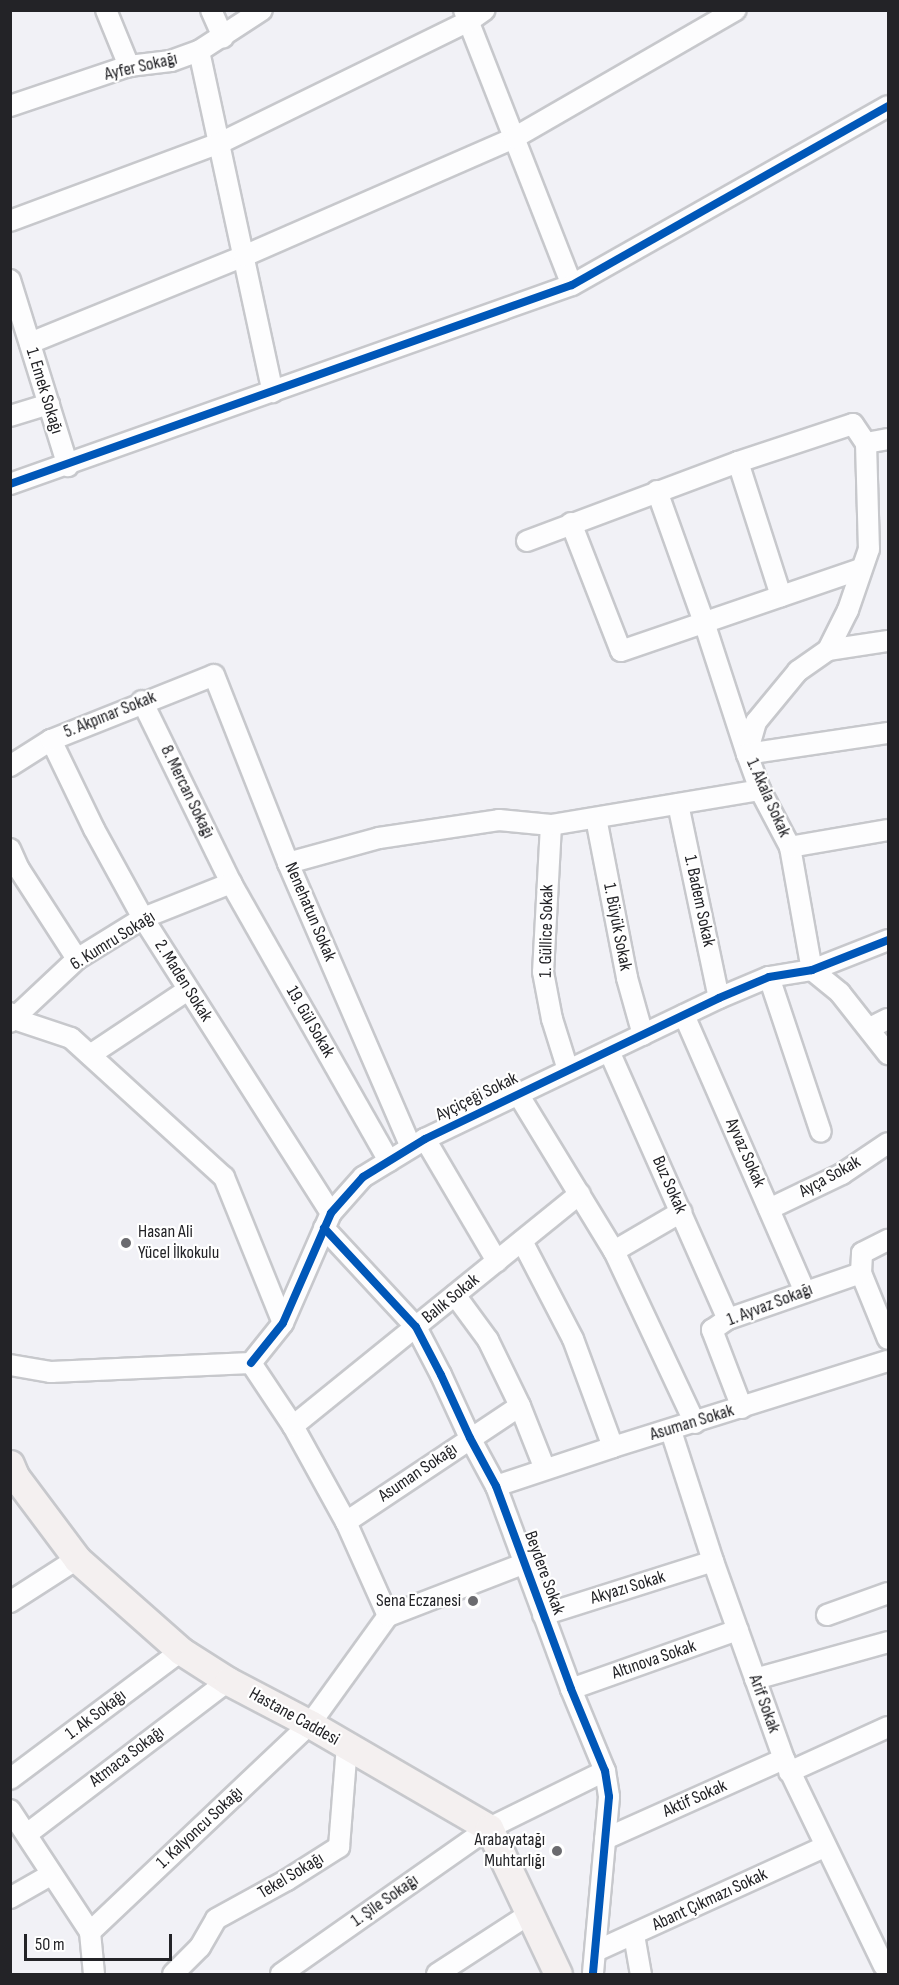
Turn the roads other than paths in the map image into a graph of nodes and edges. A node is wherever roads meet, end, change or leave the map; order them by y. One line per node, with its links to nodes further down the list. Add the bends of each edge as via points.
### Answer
1 (106, 10): 8 (street)
2 (211, 10): 6 (street)
3 (262, 10): 6 (street, Ayfer Sokağı)
4 (736, 10): 11 (street)
5 (473, 14): 11 (street); 12 (street)
6 (223, 37): 7 (street, Ayfer Sokağı)
7 (200, 51): 8 (street, Ayfer Sokağı, via 171,61); 12 (street)
8 (129, 66): 9 (street, Ayfer Sokağı)
9 (10, 105)
10 (888, 106): 16 (street)
11 (514, 138): 14 (street); 16 (street)
12 (220, 143): 13 (street); 14 (street)
13 (10, 221)
14 (244, 256): 17 (street); 18 (street)
15 (10, 280): 17 (street, 1. Emek Sokağı)
16 (572, 285): 18 (street)
17 (30, 343): 19 (street, 1. Emek Sokağı)
18 (273, 392): 24 (street)
19 (49, 404): 20 (street); 24 (street, 1. Emek Sokağı)
20 (10, 416)
21 (888, 439): 22 (street)
22 (866, 442): 23 (street, via 853,424); 29 (street, 1. Akala Sokak)
23 (738, 462): 26 (street); 31 (street)
24 (68, 466): 25 (street)
25 (10, 484)
26 (657, 491): 27 (street); 32 (street)
27 (571, 523): 28 (street); 32 (street, via 621,651)
28 (527, 541)
29 (879, 547): 30 (street, 1. Akala Sokak)
30 (861, 569): 31 (street); 34 (street, 1. Akala Sokak, via 848,610)
31 (781, 596): 32 (street)
32 (704, 622): 39 (street)
33 (888, 641): 34 (street)
34 (828, 650): 39 (street, 1. Akala Sokak, via 798,670 779,691 756,722)
35 (214, 675): 36 (street, 5. Akpınar Sokak); 48 (street, Nenehatun Sokak)
36 (142, 701): 38 (street, 5. Akpınar Sokak); 49 (street, 8. Mercan Sokağı)
37 (888, 733): 39 (street)
38 (51, 740): 40 (street, 5. Akpınar Sokak); 50 (street, 2. Maden Sokak)
39 (747, 754): 41 (street, 1. Akala Sokak)
40 (10, 766)
41 (760, 790): 42 (street); 46 (street, 1. Akala Sokak)
42 (678, 804): 43 (street); 56 (street, 1. Badem Sokak)
43 (596, 818): 44 (street); 61 (street, 1. Büyük Sokak, via 627,978)
44 (551, 825): 48 (street, via 499,820 390,836); 65 (street, 1. Güllice Sokak, via 543,972)
45 (888, 830): 46 (street)
46 (790, 847): 53 (street, 1. Akala Sokak)
47 (10, 849): 52 (street)
48 (288, 863): 68 (street, Nenehatun Sokak)
49 (231, 883): 50 (street, 6. Kumru Sokağı); 70 (street, 19. Gül Sokak)
50 (143, 918): 52 (street, 6. Kumru Sokağı); 55 (street, 2. Maden Sokak)
51 (888, 940): 53 (street, Ayçiçeği Sokak)
52 (77, 959): 58 (street, 6. Kumru Sokağı)
53 (812, 970): 54 (street, Ayçiçeği Sokak); 60 (street, via 840,993)
54 (768, 977): 56 (street, Ayçiçeği Sokak); 67 (street)
55 (188, 990): 64 (street); 74 (street, 2. Maden Sokak)
56 (719, 998): 57 (street, Ayçiçeği Sokak)
57 (684, 1015): 61 (street, Ayçiçeği Sokak); 72 (street, Ayvaz Sokak)
58 (12, 1018): 64 (street, via 71,1038)
59 (888, 1019): 60 (street)
60 (870, 1028): 63 (street)
61 (643, 1035): 62 (street, Ayçiçeği Sokak)
62 (609, 1051): 65 (street, Ayçiçeği Sokak); 73 (street, Buz Sokak)
63 (888, 1054)
64 (90, 1055): 83 (street, via 224,1177)
65 (568, 1070): 66 (street, Ayçiçeği Sokak)
66 (518, 1094): 68 (street, Ayçiçeği Sokak); 71 (street)
67 (821, 1132)
68 (418, 1143): 70 (street, Ayçiçeği Sokak); 78 (street, Nenehatun Sokak)
69 (888, 1143): 72 (street, Ayça Sokak, via 842,1174)
70 (389, 1161): 74 (street, Ayçiçeği Sokak, via 363,1177)
71 (580, 1194): 76 (street, Balık Sokak); 77 (street)
72 (769, 1209): 80 (street, Ayvaz Sokak)
73 (681, 1212): 77 (street); 82 (street, Buz Sokak)
74 (327, 1220): 83 (street, Ayçiçeği Sokak); 84 (street, Beydere Sokak)
75 (888, 1240): 79 (street, via 862,1252)
76 (522, 1241): 78 (street, Balık Sokak); 95 (street, via 573,1339)
77 (614, 1251): 91 (street)
78 (497, 1261): 81 (street, Balık Sokak)
79 (861, 1273): 80 (street, 1. Ayvaz Sokağı); 85 (street)
80 (805, 1292): 82 (street, 1. Ayvaz Sokağı)
81 (455, 1295): 84 (street, Balık Sokak); 89 (street, via 488,1340)
82 (728, 1319): 90 (street, 1. Ayvaz Sokağı, via 712,1330)
83 (283, 1323): 87 (street, Ayçiçeği Sokak)
84 (416, 1328): 92 (street, Balık Sokak); 94 (street, Beydere Sokak)
85 (888, 1339)
86 (888, 1361): 90 (street, Asuman Sokak)
87 (251, 1363): 88 (street, via 51,1372); 92 (street)
88 (10, 1365)
89 (520, 1406): 94 (street, Asuman Sokağı); 96 (street)
90 (742, 1408): 91 (street, Asuman Sokak)
91 (695, 1423): 93 (street, Asuman Sokak)
92 (293, 1426): 99 (street)
93 (671, 1431): 95 (street, Asuman Sokak); 101 (street, Arif Sokak)
94 (470, 1438): 98 (street, Beydere Sokak); 99 (street, Asuman Sokağı)
95 (613, 1447): 96 (street, Asuman Sokak)
96 (545, 1469): 98 (street, Asuman Sokak)
97 (12, 1473): 100 (main road, Hastane Caddesi)
98 (496, 1486): 102 (street, Beydere Sokak)
99 (346, 1522): 107 (street)
100 (77, 1559): 104 (street); 110 (main road, Hastane Caddesi)
101 (713, 1561): 105 (street, Akyazı Sokak); 108 (street, Arif Sokak)
102 (525, 1563): 105 (street, Beydere Sokak); 107 (street)
103 (888, 1593): 106 (street)
104 (10, 1602)
105 (543, 1615): 113 (street, Beydere Sokak)
106 (827, 1615)
107 (388, 1616): 114 (street, 1. Kalyoncu Sokağı)
108 (738, 1630): 111 (street, Arif Sokak); 113 (street, Altınova Sokak)
109 (888, 1642): 111 (street)
110 (181, 1651): 112 (main road, Hastane Caddesi); 119 (street, 1. Ak Sokağı)
111 (755, 1679): 117 (street, Arif Sokak)
112 (228, 1681): 114 (main road, Hastane Caddesi); 122 (street, Atmaca Sokağı)
113 (571, 1689): 118 (street, Beydere Sokak)
114 (310, 1724): 116 (main road, Hastane Caddesi); 128 (street, 1. Kalyoncu Sokağı)
115 (888, 1727): 117 (street, Aktif Sokak)
116 (347, 1746): 121 (main road, Hastane Caddesi); 133 (street, Tekel Sokağı, via 339,1846 216,1919 200,1947)
117 (786, 1765): 123 (street, Aktif Sokak); 124 (street, Arif Sokak)
118 (605, 1771): 121 (street, 1. Şile Sokağı); 123 (street, Beydere Sokak, via 609,1797)
119 (10, 1779)
120 (10, 1810): 122 (street)
121 (489, 1828): 127 (main road); 134 (street, 1. Şile Sokağı)
122 (27, 1834): 125 (street)
123 (605, 1839): 130 (street, Beydere Sokak)
124 (824, 1847): 129 (street, Abant Çıkmazı Sokak); 131 (street, Arif Sokak)
125 (52, 1874): 126 (street); 128 (street)
126 (10, 1898)
127 (528, 1915): 135 (street); 136 (main road)
128 (90, 1932): 132 (street)
129 (634, 1935): 130 (street, Abant Çıkmazı Sokak); 138 (street)
130 (596, 1951): 137 (street, Beydere Sokak)
131 (880, 1968)
132 (94, 1974)
133 (173, 1974)
134 (281, 1974)
135 (437, 1974)
136 (558, 1974)
137 (593, 1974)
138 (641, 1974)

